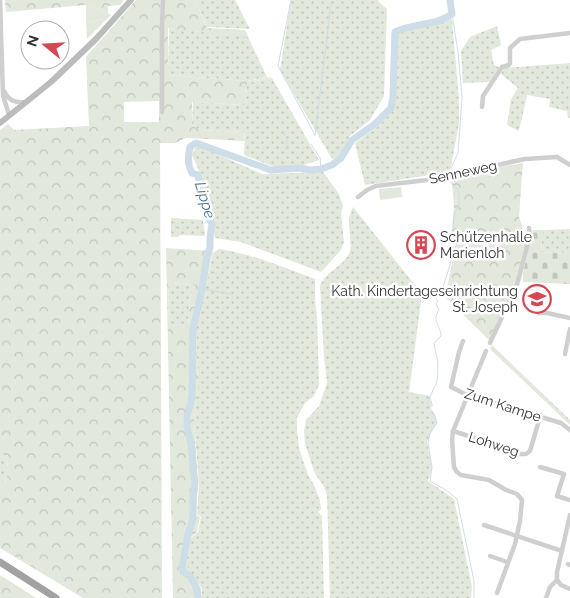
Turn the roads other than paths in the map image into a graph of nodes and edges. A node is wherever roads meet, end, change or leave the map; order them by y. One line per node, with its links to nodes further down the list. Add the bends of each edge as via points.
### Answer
1 (0, 0): 5 (street)
2 (131, 0): 7 (main road, via 96,39)
3 (163, 0): 9 (street)
4 (570, 33): 8 (street, via 520,39 510,48 509,65 502,67 483,96)
5 (3, 90): 6 (street); 10 (street, via 4,100)
6 (8, 97): 7 (street, via 12,101); 10 (street)
7 (26, 102): 10 (main road)
8 (482, 108)
9 (162, 112)
10 (12, 113): 11 (main road)
11 (0, 123)
12 (570, 165): 13 (street, Senneweg, via 557,157 533,159 450,177 376,186)
13 (358, 197)
14 (529, 228): 19 (street, via 518,285)
15 (539, 313): 16 (street)
16 (570, 318)
17 (570, 329): 21 (street)
18 (463, 340): 22 (street, Zum Kampe, via 451,387)
19 (490, 343)
20 (486, 351): 22 (street)
21 (565, 354)
22 (468, 394): 23 (street, Zum Kampe); 25 (street)
23 (540, 417): 24 (street, Zum Kampe, via 561,423); 25 (street, Lohweg, via 530,451 526,454)
24 (570, 430)
25 (453, 431): 30 (street, via 457,472 489,480 521,498)
26 (540, 467): 27 (street, via 564,474 557,496)
27 (570, 500)
28 (570, 515): 31 (street)
29 (484, 525): 30 (street)
30 (517, 536): 31 (street); 34 (street)
31 (562, 551): 35 (street)
32 (490, 556): 34 (street)
33 (0, 562): 38 (highway)
34 (507, 562): 37 (street)
35 (557, 580): 36 (street); 39 (street)
36 (570, 589)
37 (497, 592)
38 (56, 598)
39 (546, 598)

